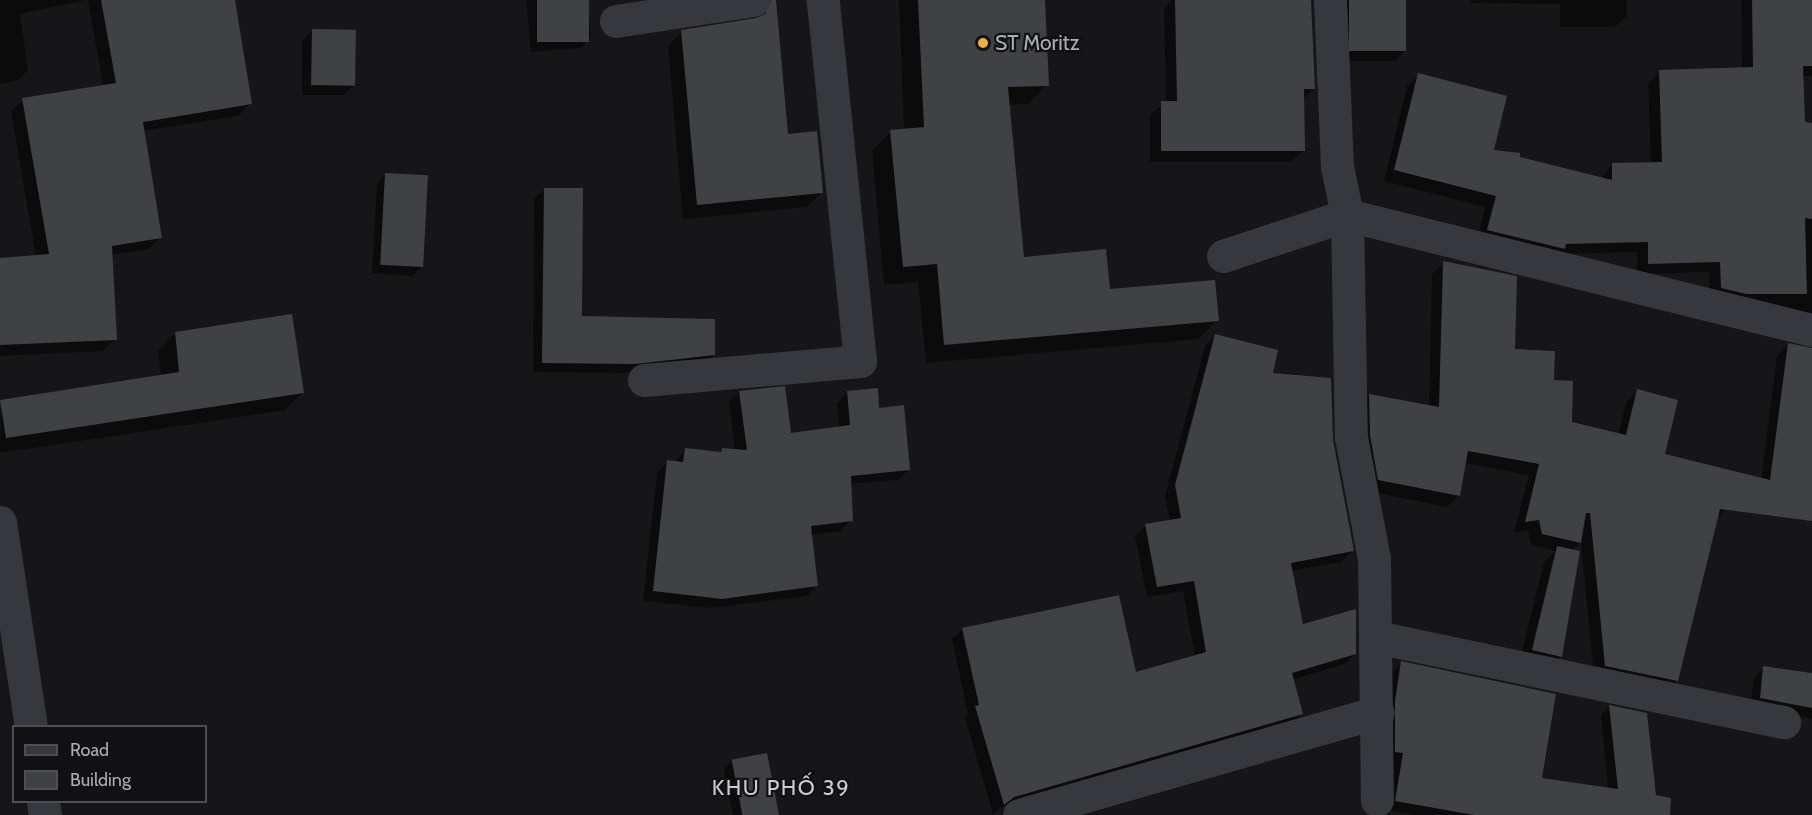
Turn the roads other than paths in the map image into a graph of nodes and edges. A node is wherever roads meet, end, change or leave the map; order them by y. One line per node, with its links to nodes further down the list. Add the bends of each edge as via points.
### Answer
1 (753, 0): 4 (street)
2 (823, 0): 8 (street, via 860,362)
3 (1330, 0): 5 (street, via 1337,166)
4 (616, 21)
5 (1347, 215): 6 (street); 7 (street); 10 (street, via 1351,437 1374,559)
6 (1223, 256)
7 (1812, 330)
8 (644, 380)
9 (0, 522): 13 (street)
10 (1376, 637): 11 (street); 12 (street)
11 (1378, 712): 14 (street); 15 (street)
12 (1784, 722)
13 (31, 725)
14 (1377, 800)
15 (1019, 815)

